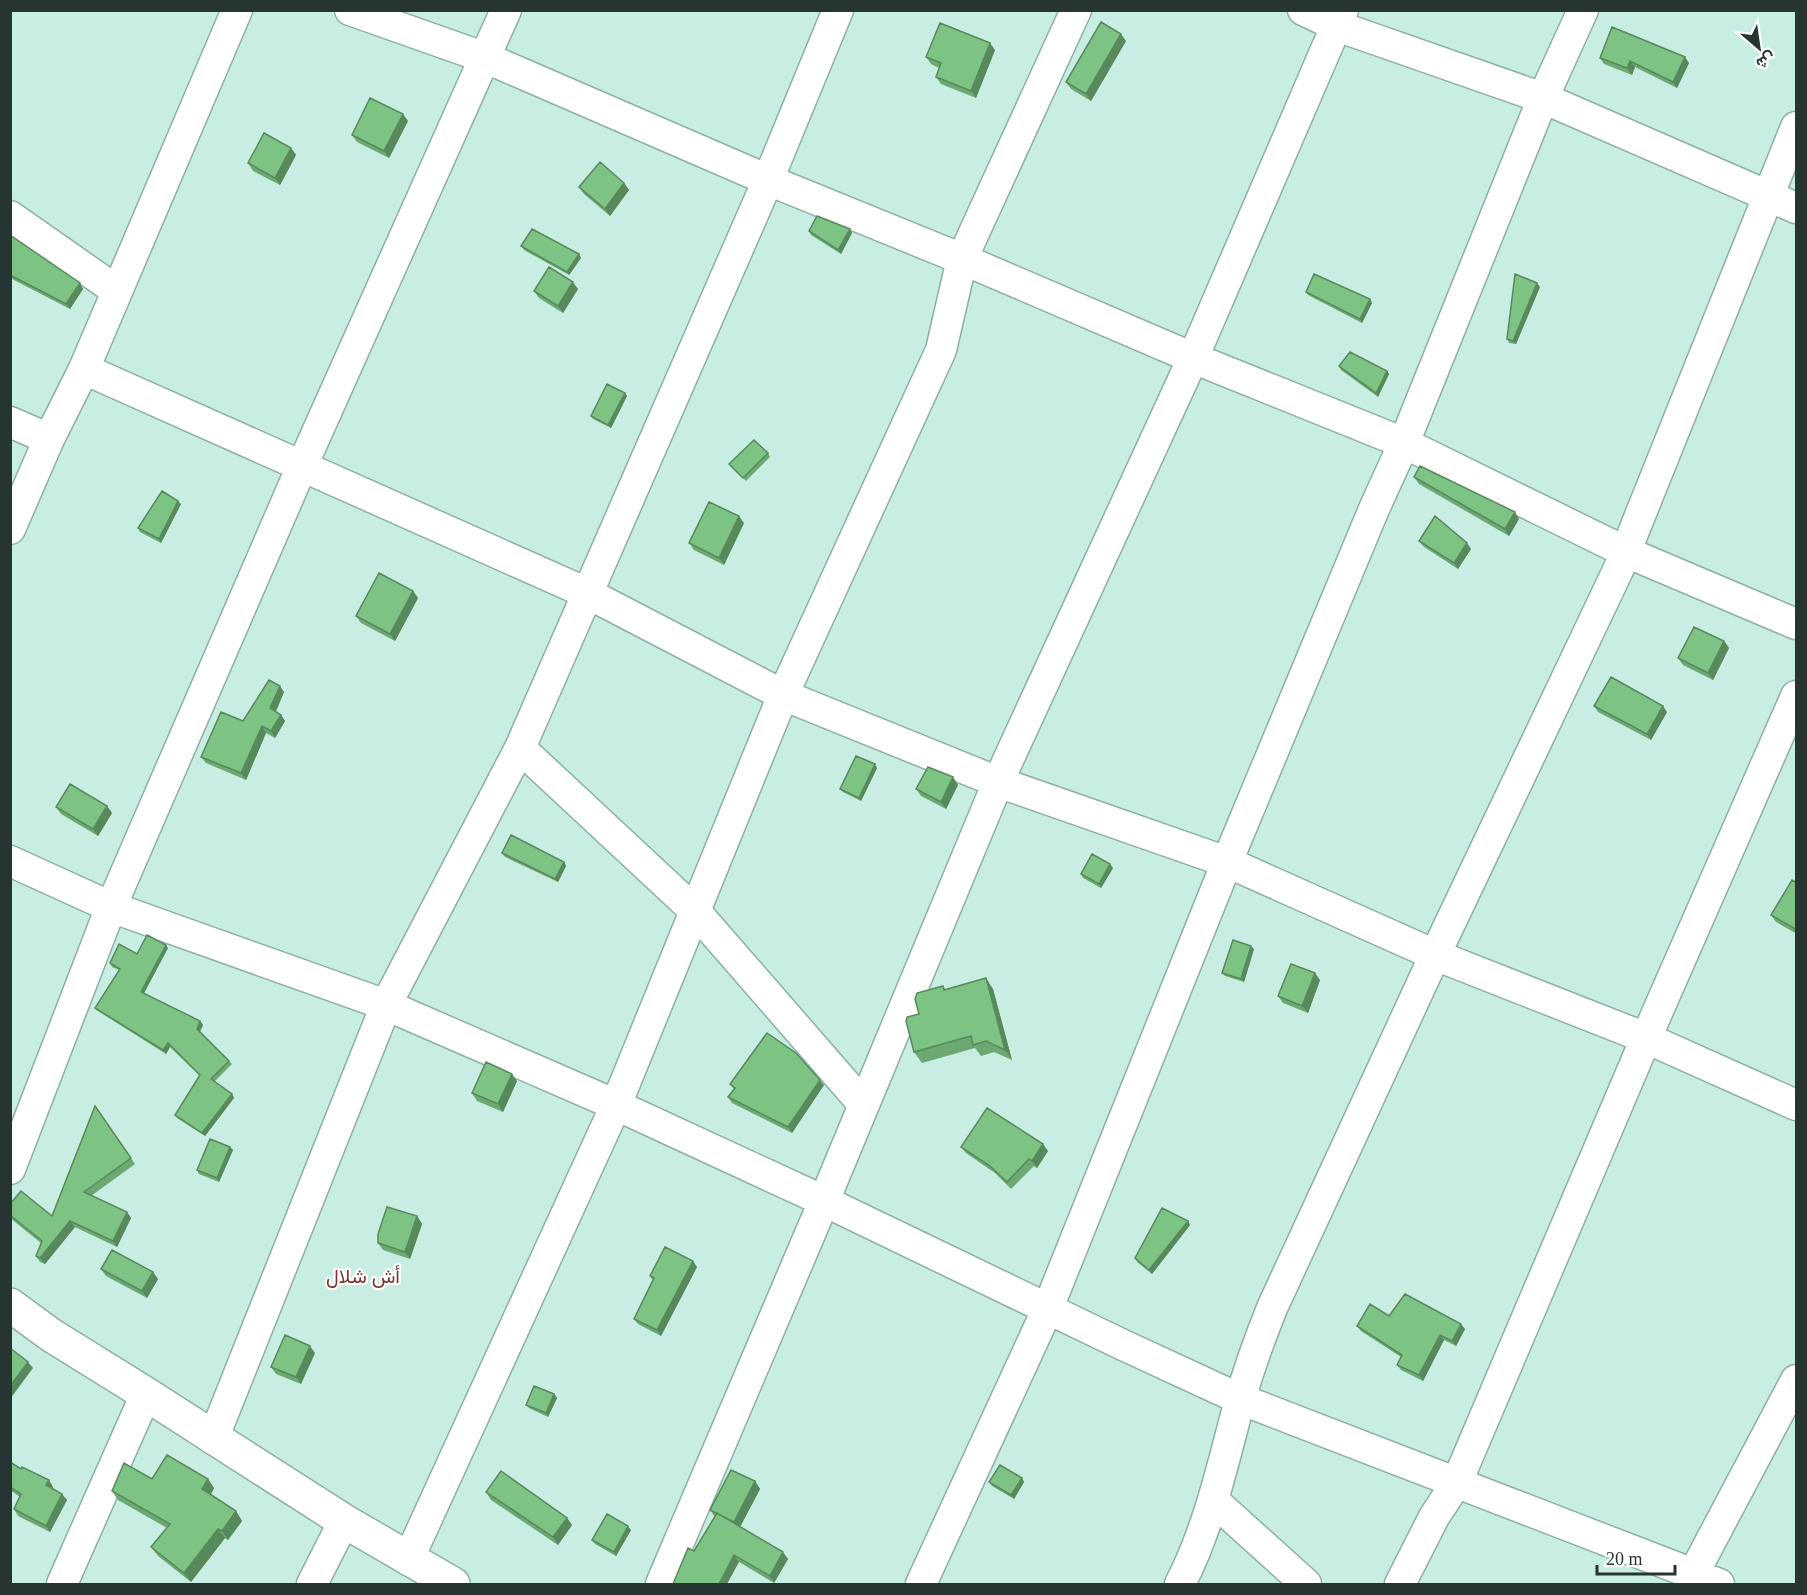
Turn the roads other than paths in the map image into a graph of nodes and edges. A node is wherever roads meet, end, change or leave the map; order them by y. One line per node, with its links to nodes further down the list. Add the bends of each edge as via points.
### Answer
1 (237, 10): 17 (street)
2 (350, 10): 9 (street)
3 (506, 10): 9 (street)
4 (838, 10): 12 (street)
5 (1076, 10): 16 (street)
6 (1303, 10): 8 (street)
7 (1582, 10): 10 (street)
8 (1340, 18): 10 (street); 18 (street)
9 (486, 58): 12 (street); 23 (street)
10 (1543, 98): 13 (street); 22 (street)
11 (1797, 127): 13 (street)
12 (768, 180): 16 (street); 26 (street)
13 (1768, 195): 14 (street); 25 (street)
14 (1797, 208)
15 (10, 216): 17 (street)
16 (962, 259): 18 (street); 28 (street, via 941,350)
17 (117, 291): 19 (street)
18 (1193, 358): 22 (street); 31 (street)
19 (84, 369): 21 (street); 23 (street)
20 (10, 422): 21 (street)
21 (49, 439): 24 (street)
22 (1404, 443): 25 (street); 33 (street)
23 (302, 466): 26 (street); 34 (street)
24 (10, 530)
25 (1626, 552): 27 (street); 36 (street)
26 (587, 593): 28 (street); 30 (street)
27 (1797, 624)
28 (783, 695): 31 (street); 35 (street)
29 (1797, 696): 38 (street)
30 (520, 748): 35 (street); 37 (street)
31 (998, 782): 33 (street); 39 (street)
32 (10, 861): 34 (street)
33 (1227, 862): 36 (street); 45 (street)
34 (111, 908): 37 (street); 42 (street)
35 (696, 912): 39 (street); 40 (street)
36 (1435, 955): 38 (street); 48 (street, via 1272,1308)
37 (386, 1005): 40 (street); 49 (street)
38 (1646, 1038): 41 (street); 50 (street)
39 (863, 1104): 43 (street)
40 (616, 1105): 43 (street); 53 (street)
41 (1797, 1105)
42 (10, 1169)
43 (824, 1202): 45 (street); 58 (street)
44 (10, 1305): 47 (main road)
45 (1048, 1308): 48 (street); 59 (street)
46 (1797, 1380): 54 (street)
47 (146, 1394): 49 (main road); 55 (street)
48 (1240, 1398): 50 (street); 51 (street)
49 (213, 1439): 52 (main road)
50 (1457, 1482): 54 (street); 62 (street, via 1434,1517)
51 (1214, 1501): 60 (street); 61 (street)
52 (344, 1521): 53 (main road); 56 (street)
53 (408, 1560): 57 (main road)
54 (1700, 1581)
55 (62, 1584)
56 (312, 1584)
57 (453, 1584)
58 (661, 1584)
59 (921, 1584)
60 (1180, 1584)
61 (1306, 1584)
62 (1401, 1584)

